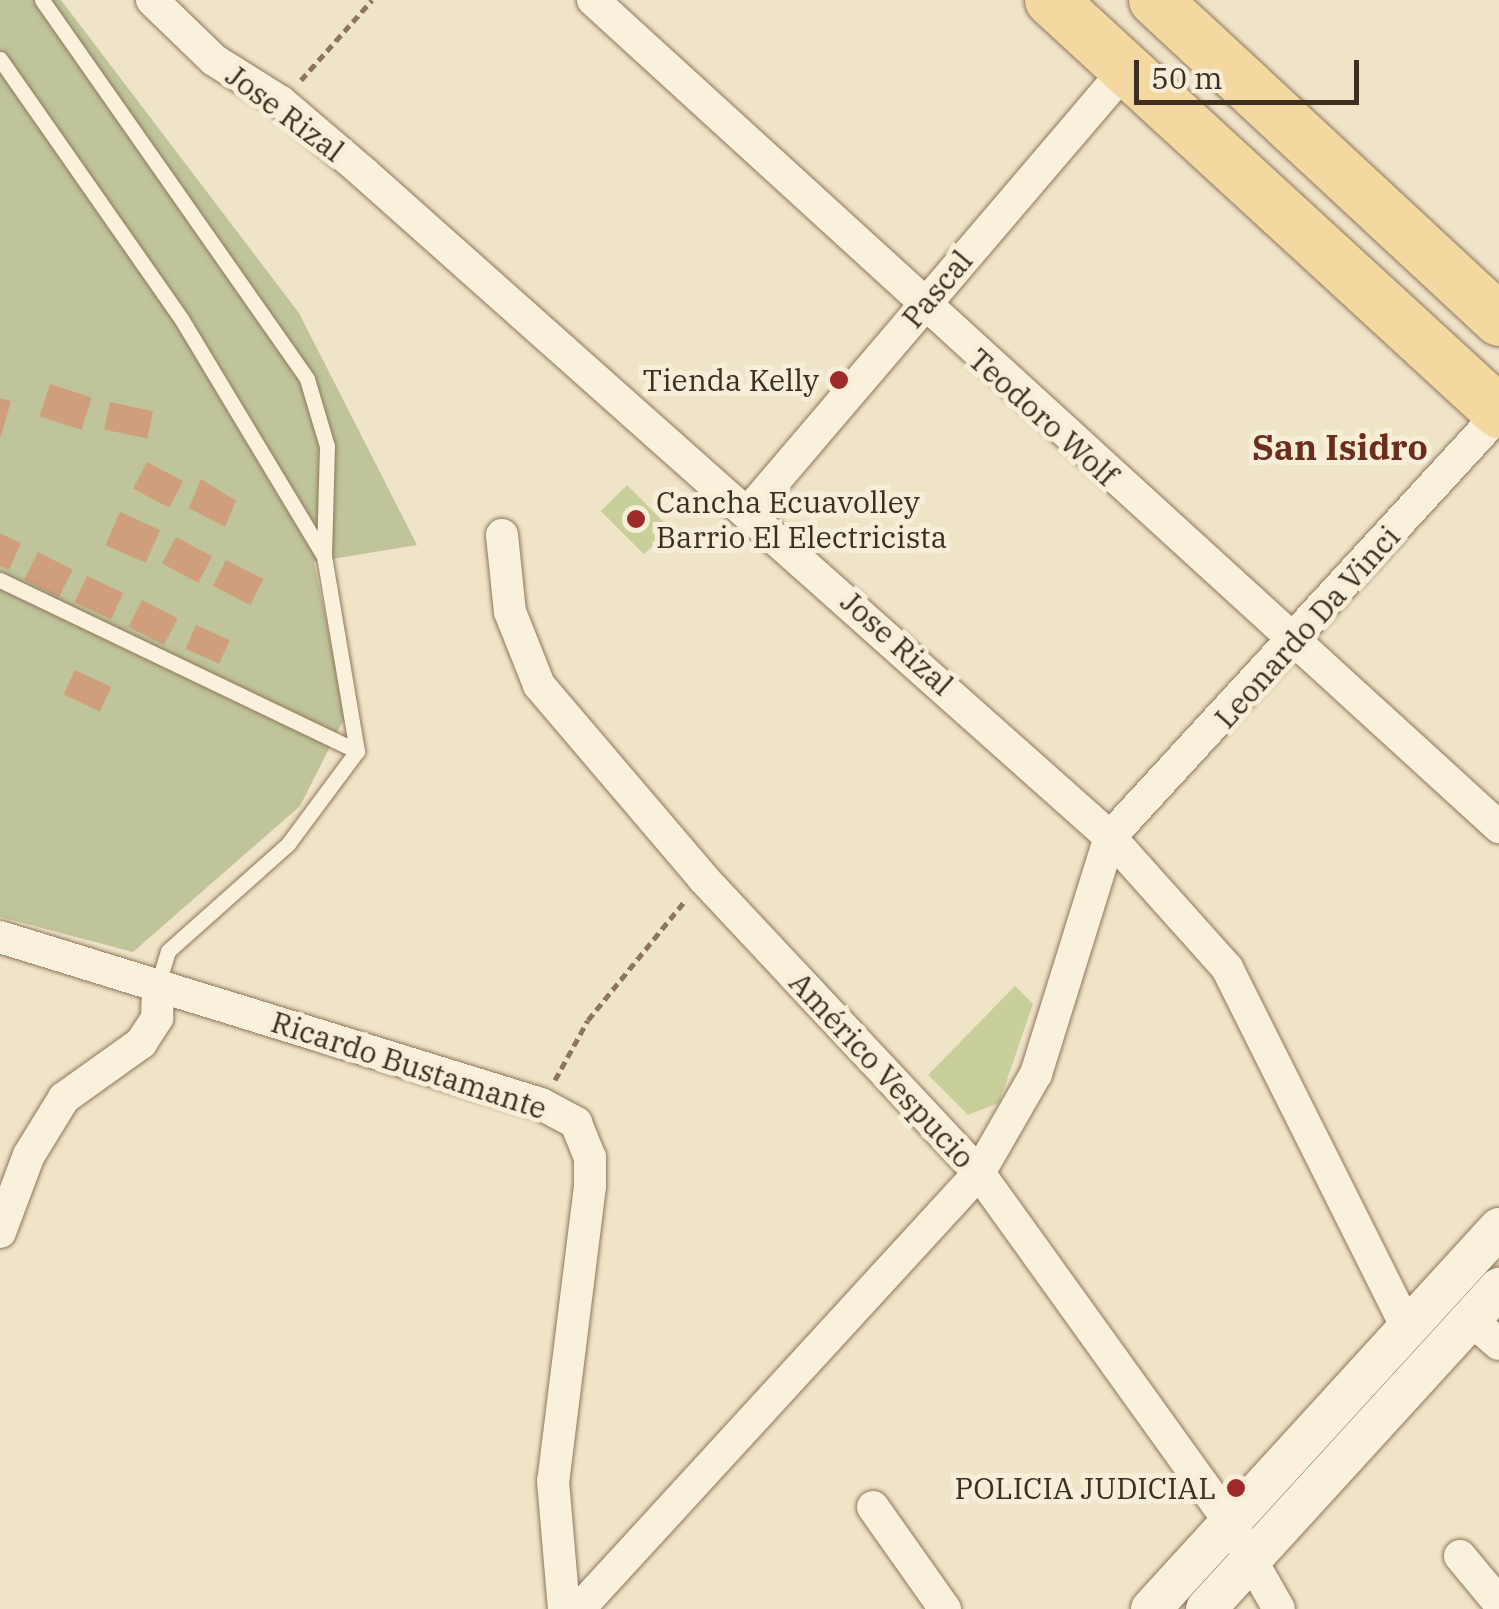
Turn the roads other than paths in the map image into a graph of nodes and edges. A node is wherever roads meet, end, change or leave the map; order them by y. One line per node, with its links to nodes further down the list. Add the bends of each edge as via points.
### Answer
1 (42, 0): 13 (lane, via 307,379 327,446)
2 (152, 0): 11 (street, Jose Rizal, via 214,60 281,102)
3 (593, 0): 8 (street, Teodoro Wolf)
4 (1051, 0): 7 (main road)
5 (1166, 4): 9 (main road)
6 (0, 59): 13 (lane, via 182,320)
7 (1126, 69): 8 (street, Pascal); 10 (main road)
8 (921, 307): 11 (street, Pascal); 15 (street, Teodoro Wolf)
9 (1499, 320)
10 (1499, 413): 15 (street, Leonardo Da Vinci)
11 (750, 510): 18 (street, Jose Rizal)
12 (502, 536): 21 (street, Américo Vespucio, via 510,612 539,685 703,878)
13 (324, 556): 16 (lane)
14 (0, 580): 16 (lane)
15 (1296, 644): 17 (street, Teodoro Wolf); 18 (street, Leonardo Da Vinci)
16 (357, 751): 20 (lane, via 288,844 168,950)
17 (1499, 827)
18 (1110, 837): 21 (street, via 1036,1074); 25 (street, Jose Rizal, via 1227,968)
19 (0, 938): 20 (street, Ricardo Bustamante)
20 (158, 984): 23 (street, via 158,1018 142,1043 64,1098 29,1155); 32 (street, Ricardo Bustamante, via 542,1104 576,1122 590,1157 553,1481)
21 (979, 1173): 28 (street, Américo Vespucio); 33 (street)
22 (1499, 1228): 25 (street)
23 (0, 1232)
24 (1499, 1288): 26 (street)
25 (1406, 1326): 28 (street)
26 (1485, 1331): 30 (street)
27 (873, 1507): 34 (street)
28 (1230, 1520): 30 (street, Américo Vespucio); 35 (street)
29 (1460, 1556): 31 (street)
30 (1252, 1558): 36 (street); 37 (street, Américo Vespucio)
31 (1499, 1603)
32 (564, 1609)
33 (579, 1609)
34 (945, 1609)
35 (1151, 1609)
36 (1206, 1609)
37 (1279, 1609)

